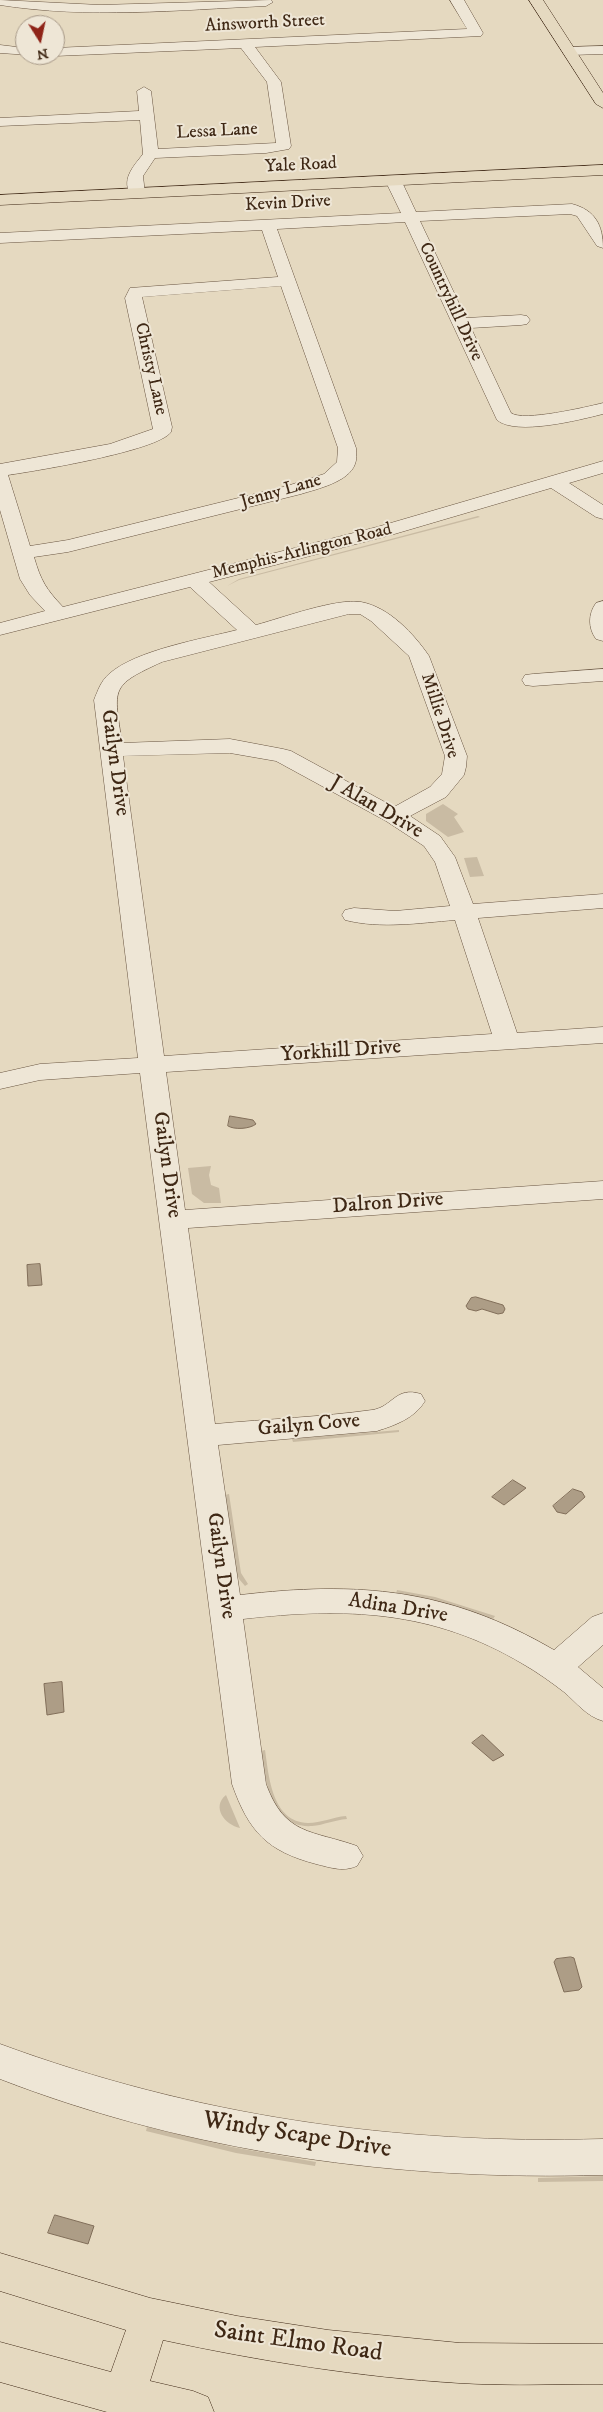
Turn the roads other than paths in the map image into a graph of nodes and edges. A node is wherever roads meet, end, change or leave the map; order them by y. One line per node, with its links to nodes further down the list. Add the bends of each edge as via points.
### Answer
1 (457, 0): 6 (street, Ainsworth Street, via 476,33)
2 (536, 0): 11 (main road)
3 (2, 1): 4 (street, via 45,8 91,10)
4 (266, 2)
5 (578, 34): 8 (main road)
6 (245, 44): 10 (street, Ainsworth Street); 17 (street, Lessa Lane, via 273,80 284,146)
7 (0, 49): 9 (street)
8 (596, 50): 11 (street); 12 (main road)
9 (15, 51)
10 (65, 52)
11 (570, 52): 14 (main road)
12 (598, 64)
13 (144, 92): 15 (street)
14 (602, 101)
15 (146, 115): 16 (street); 17 (street)
16 (0, 122)
17 (151, 154): 20 (street, via 135,172)
18 (603, 170): 19 (main road, Yale Road)
19 (394, 182): 20 (main road, Yale Road); 22 (street, Countryhill Drive)
20 (138, 194): 21 (main road, Yale Road)
21 (0, 200)
22 (411, 217): 23 (street, Kevin Drive); 25 (street, Kevin Drive, via 578,210); 28 (street, Countryhill Drive)
23 (268, 225): 24 (street, Kevin Drive); 26 (street, Jenny Lane)
24 (0, 238)
25 (603, 244)
26 (288, 281): 31 (street, Christy Lane, via 136,292 133,298 162,432 138,442); 35 (street, Jenny Lane, via 347,448 348,458 343,467 331,478 294,490 68,546)
27 (521, 320): 28 (street)
28 (460, 324): 29 (street, Countryhill Drive, via 499,409 509,421 549,419)
29 (603, 408)
30 (603, 467): 33 (street, Memphis-Arlington Road)
31 (0, 470)
32 (0, 477): 35 (street)
33 (554, 482): 34 (street); 36 (street, Memphis-Arlington Road, via 421,521)
34 (603, 513)
35 (23, 553): 39 (street, via 33,585)
36 (195, 580): 39 (street, Memphis-Arlington Road); 41 (street)
37 (372, 604): 41 (street, Gailyn Drive); 46 (street, Millie Drive, via 377,615 419,656 456,756 453,775 442,788)
38 (603, 607): 42 (street, via 599,622)
39 (59, 614): 40 (street, Memphis-Arlington Road)
40 (0, 629)
41 (251, 632): 45 (street, Gailyn Drive, via 155,658 118,678 108,690 105,700)
42 (603, 635)
43 (603, 675): 44 (street)
44 (533, 680)
45 (113, 750): 46 (street, J Alan Drive, via 230,746 270,752 303,766); 52 (street, Gailyn Drive)
46 (394, 816): 48 (street, J Alan Drive, via 437,846 446,862)
47 (603, 900): 48 (street)
48 (463, 913): 49 (street, via 395,918); 51 (street, J Alan Drive)
49 (354, 915)
50 (603, 1035): 51 (street, Yorkhill Drive)
51 (507, 1040): 52 (street, Yorkhill Drive)
52 (152, 1066): 53 (street, Yorkhill Drive, via 40,1072); 55 (street, Gailyn Drive)
53 (0, 1081)
54 (603, 1190): 55 (street, Dalron Drive)
55 (174, 1220): 57 (street, Gailyn Drive)
56 (410, 1401): 57 (street, Gailyn Cove, via 391,1415 377,1420)
57 (202, 1436): 58 (street, Gailyn Drive)
58 (226, 1608): 60 (street, Adina Drive, via 327,1600 401,1605 444,1614 478,1626 519,1644); 62 (street, Gailyn Drive, via 248,1773 255,1803 270,1827 281,1836 307,1848)
59 (603, 1626): 60 (street)
60 (556, 1667): 61 (street, Adina Drive)
61 (603, 1708)
62 (345, 1856)
63 (0, 2060): 64 (street, Windy Scape Drive, via 64,2084 143,2107 235,2129 306,2141 452,2156 527,2159)
64 (603, 2157)
65 (0, 2272): 66 (main road, Saint Elmo Road)
66 (150, 2318): 68 (main road, Saint Elmo Road, via 328,2350 460,2363); 69 (main road)
67 (0, 2362): 69 (main road)
68 (603, 2364)
69 (124, 2396): 70 (main road)
70 (193, 2412)

